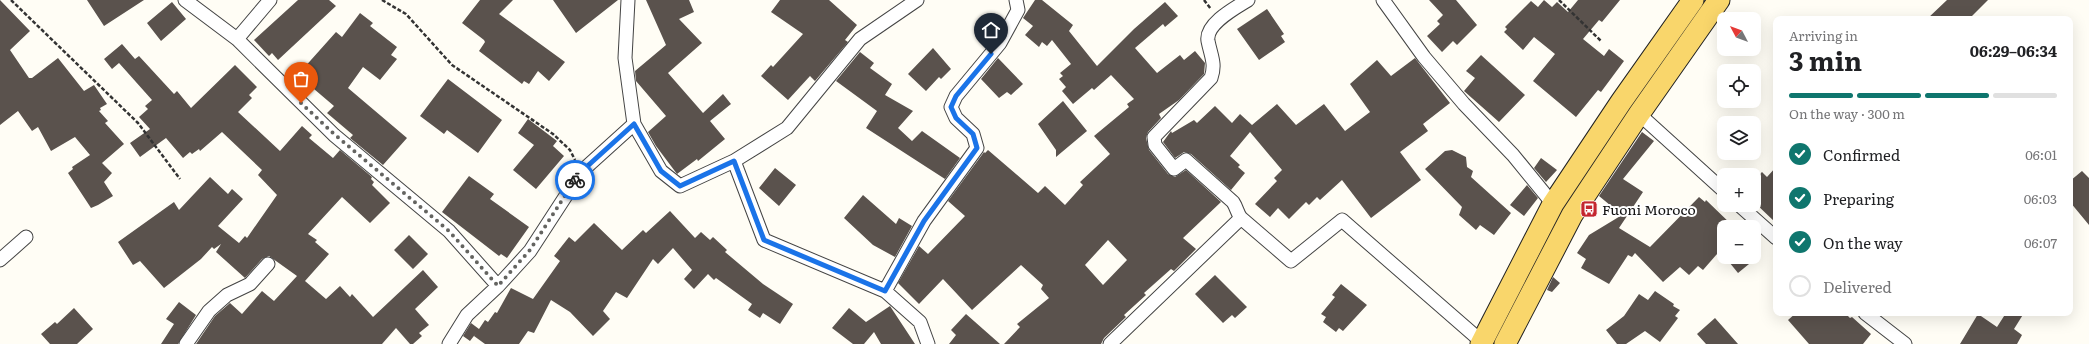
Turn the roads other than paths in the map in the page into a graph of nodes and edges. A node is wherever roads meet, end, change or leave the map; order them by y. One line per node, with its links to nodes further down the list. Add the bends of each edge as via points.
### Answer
1 (185, 0): 10 (street)
2 (270, 0): 10 (street)
3 (628, 0): 12 (street, via 625,58)
4 (917, 0): 13 (street, via 860,39 787,128)
5 (1016, 0): 23 (street, via 1018,10 1000,43 956,96 951,107 956,118 973,134 977,148 924,221)
6 (1248, 0): 17 (street, via 1219,19 1209,33 1208,40 1214,61 1211,78 1154,137 1155,145 1174,170 1186,160 1233,202)
7 (1383, 0): 15 (street, via 1424,57 1464,104 1514,155)
8 (1693, 0): 15 (main road)
9 (1719, 0): 11 (main road)
10 (237, 39): 22 (street, via 334,134 449,231)
11 (1639, 114): 14 (street); 30 (main road, via 1572,215)
12 (634, 124): 13 (street, via 661,171 680,186); 22 (street, via 582,171 530,250)
13 (734, 161): 23 (street, via 764,240)
14 (1717, 185)
15 (1553, 204): 25 (main road)
16 (1747, 212): 18 (street)
17 (1241, 218): 25 (street, via 1291,261 1342,220); 29 (street)
18 (1773, 235)
19 (26, 237): 20 (street)
20 (0, 260)
21 (268, 264): 26 (street, via 250,284 226,295 209,311)
22 (498, 286): 27 (street, via 466,315)
23 (885, 291): 28 (street, via 920,322)
24 (1868, 316): 31 (street)
25 (1481, 343)
26 (186, 344)
27 (449, 344)
28 (928, 344)
29 (1110, 344)
30 (1505, 344)
31 (1905, 344)

